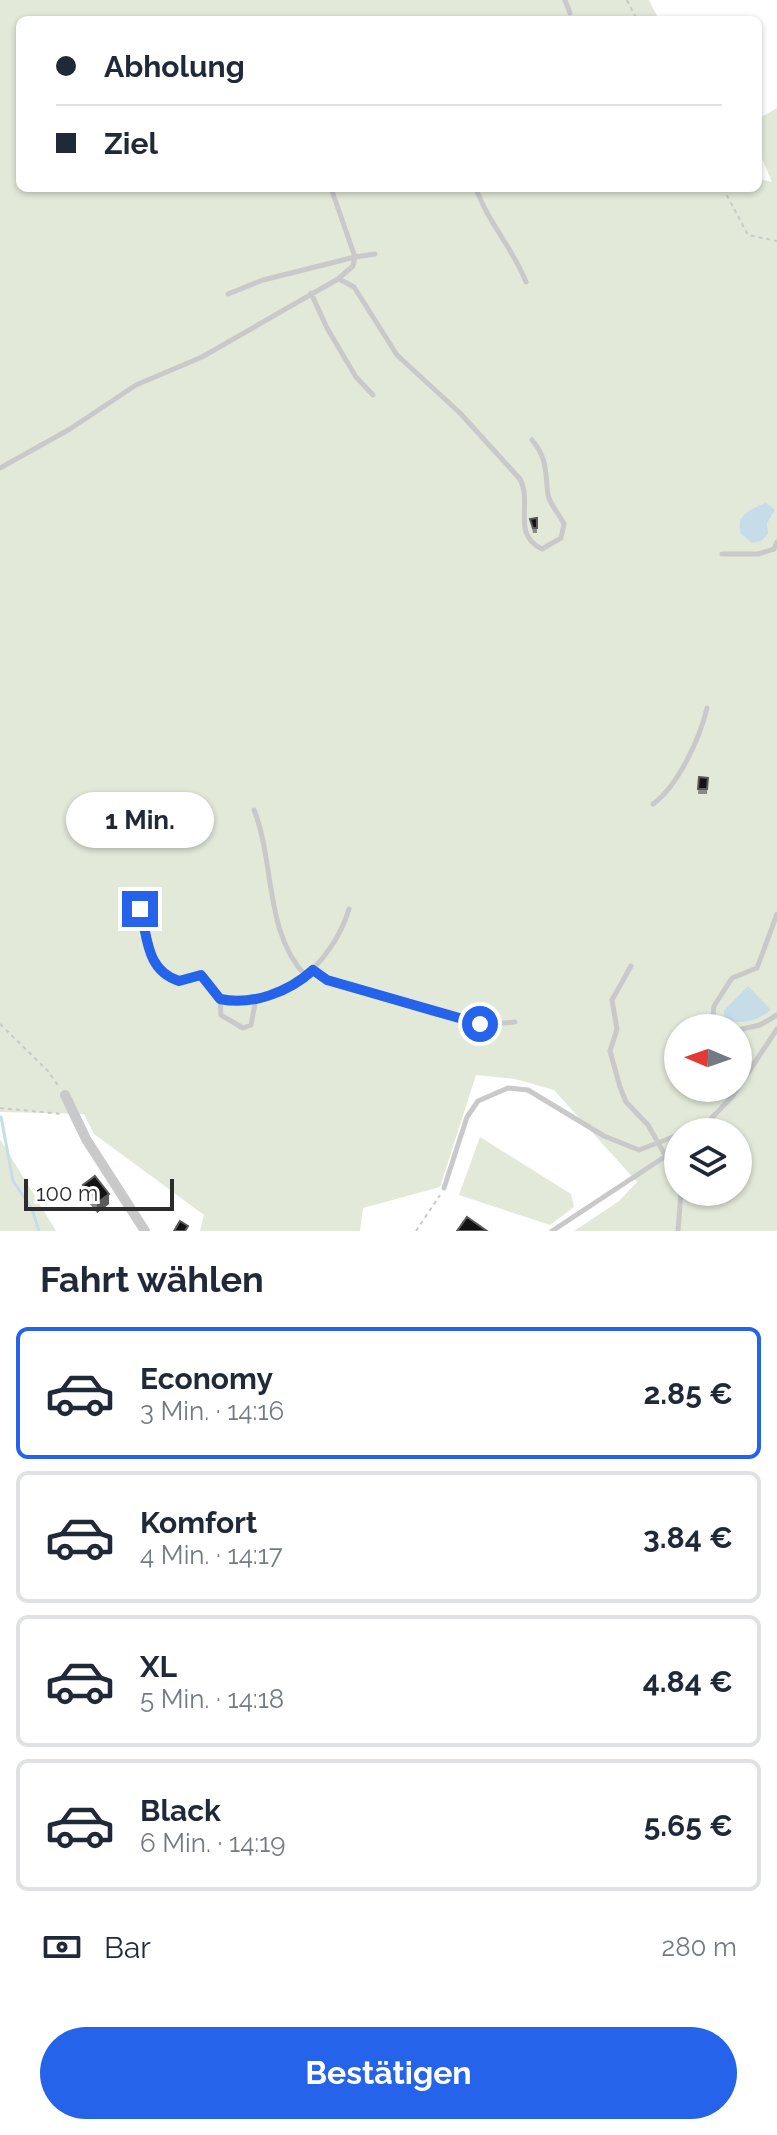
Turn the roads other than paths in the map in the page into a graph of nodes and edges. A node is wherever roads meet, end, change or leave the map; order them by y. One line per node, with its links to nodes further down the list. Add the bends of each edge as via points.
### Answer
1 (565, 0): 2 (lane)
2 (570, 13)
3 (332, 192): 6 (lane)
4 (478, 192): 8 (lane)
5 (375, 254): 6 (lane)
6 (355, 257): 7 (lane); 10 (lane)
7 (338, 279): 9 (lane); 12 (lane, via 354,287 397,355 520,479 525,533 542,549 561,538 564,524 548,497 549,472)
8 (526, 282)
9 (311, 293): 11 (lane, via 356,377); 13 (lane, via 202,357 140,382)
10 (228, 294)
11 (373, 395)
12 (532, 440)
13 (0, 468)
14 (777, 542): 15 (lane, via 774,549 758,554)
15 (722, 554)
16 (707, 708): 17 (lane, via 681,772)
17 (653, 804)
18 (254, 810): 24 (lane, via 282,935)
19 (140, 909): 25 (lane, via 143,938 158,966 179,981 201,975)
20 (349, 909): 23 (lane, via 328,954)
21 (777, 914): 27 (lane, via 757,968 732,978)
22 (631, 966): 35 (lane, via 612,1000 617,1024 611,1055 626,1102)
23 (313, 970): 24 (lane); 29 (lane, via 327,980 460,1019 492,1025)
24 (306, 976): 25 (lane, via 265,997)
25 (220, 999): 26 (lane, via 221,1015 243,1028 251,1025)
26 (255, 1004)
27 (713, 1014)
28 (777, 1015): 30 (lane)
29 (515, 1022)
30 (752, 1027)
31 (777, 1029): 33 (lane)
32 (65, 1095): 40 (street)
33 (715, 1118)
34 (664, 1141): 35 (lane)
35 (658, 1144): 36 (lane); 38 (lane, via 639,1150 604,1136 528,1090 508,1088 478,1101 467,1117)
36 (664, 1154)
37 (664, 1157): 41 (lane)
38 (444, 1188)
39 (680, 1206): 42 (lane)
40 (145, 1231)
41 (552, 1231)
42 (678, 1231)

